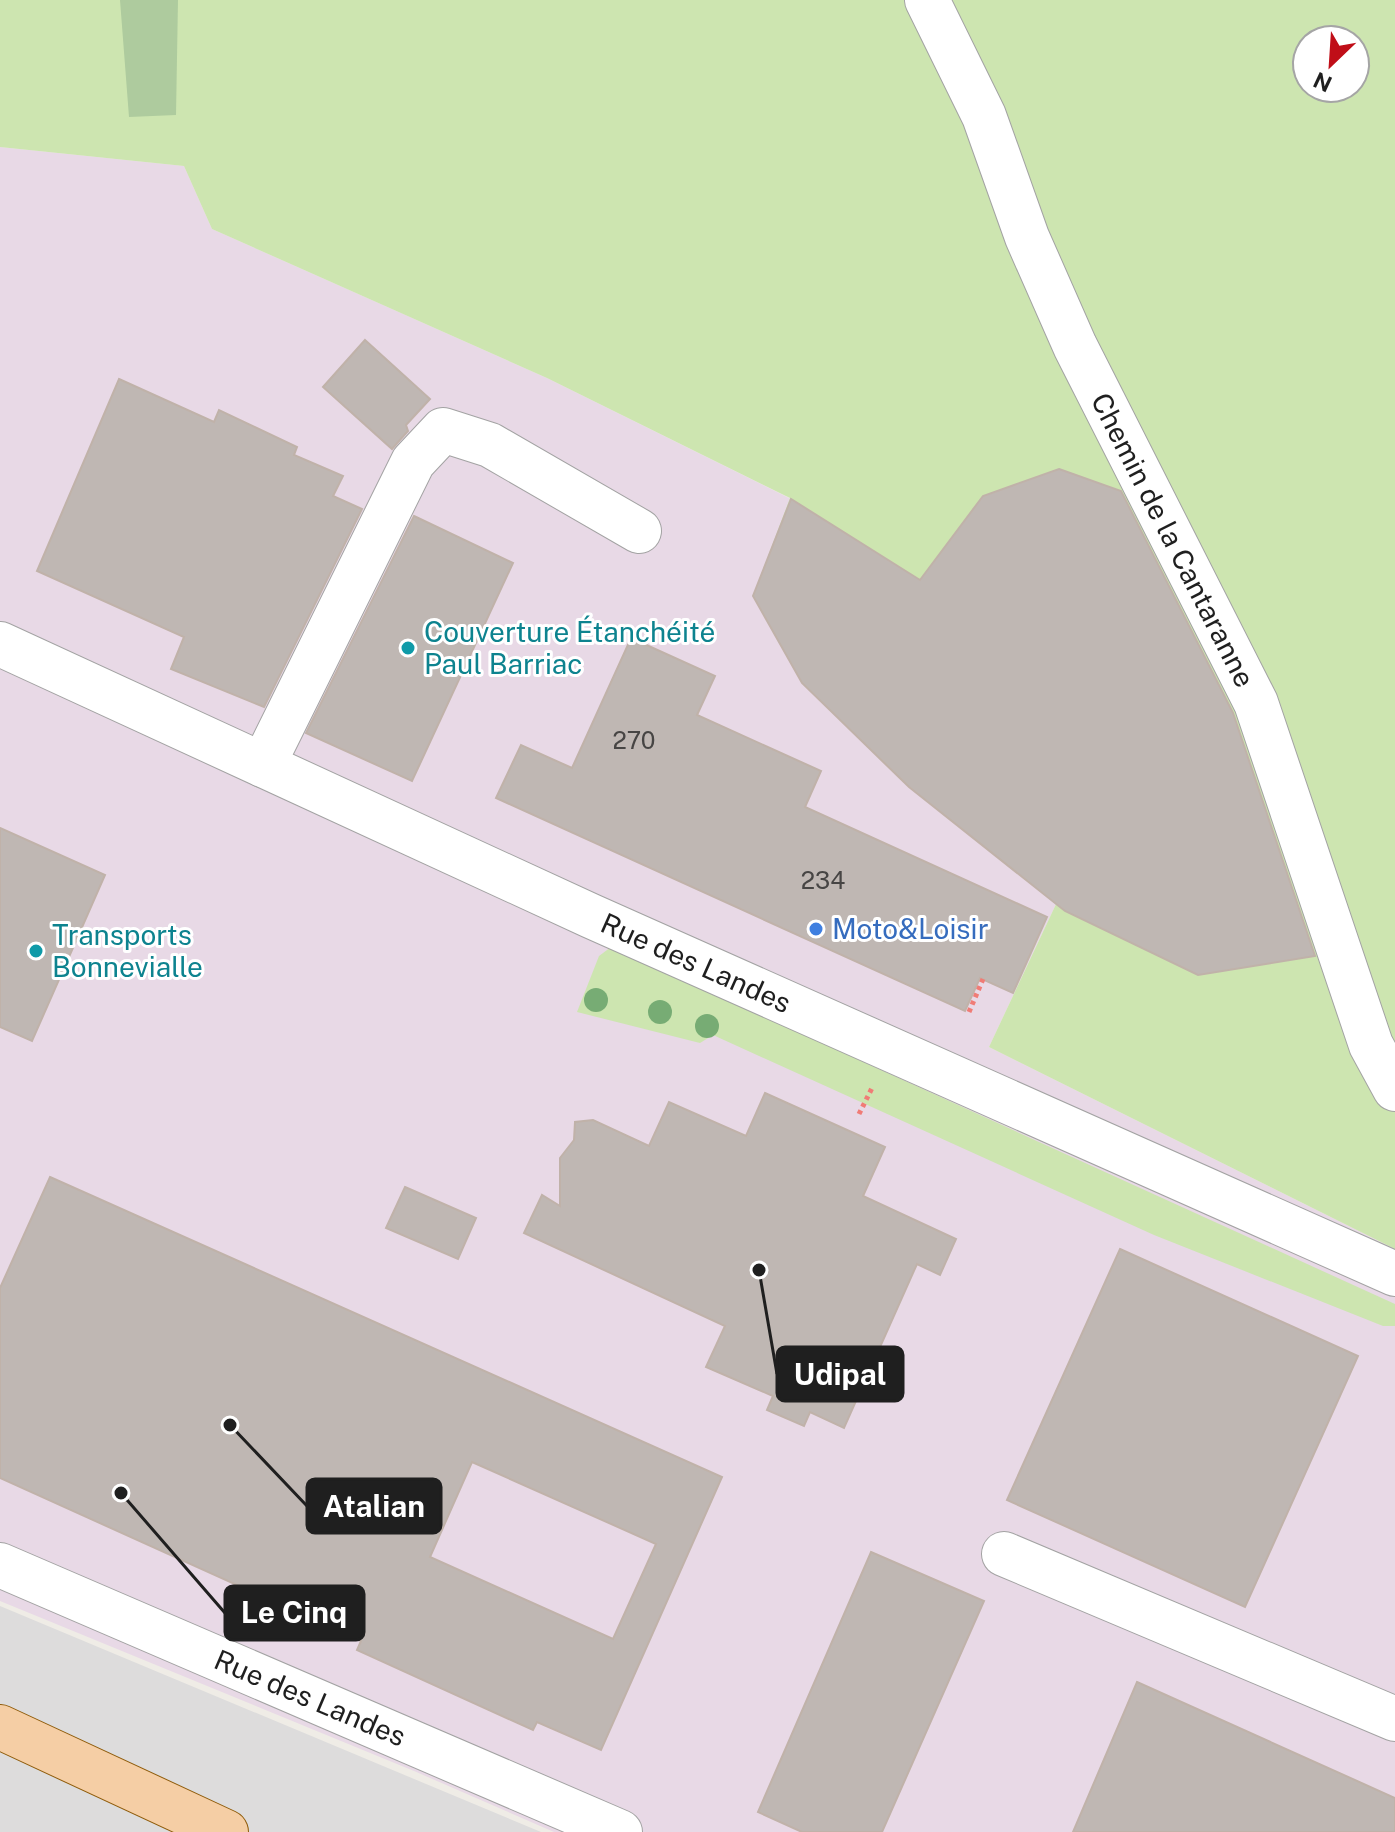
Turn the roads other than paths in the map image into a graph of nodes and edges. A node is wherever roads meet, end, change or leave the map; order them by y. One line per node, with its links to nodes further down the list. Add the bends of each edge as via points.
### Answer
1 (927, 0): 5 (street, Chemin de la Cantaranne, via 984,116 1027,237 1075,346 1256,703 1371,1045)
2 (639, 531): 4 (street, via 490,445 443,430 413,462)
3 (0, 644): 4 (street, Rue des Landes)
4 (263, 765): 6 (street, Rue des Landes)
5 (1395, 1089)
6 (1395, 1274)
7 (1004, 1554): 9 (street)
8 (0, 1565): 12 (street, Rue des Landes)
9 (1395, 1719)
10 (0, 1727): 11 (main road)
11 (226, 1832)
12 (620, 1832)

